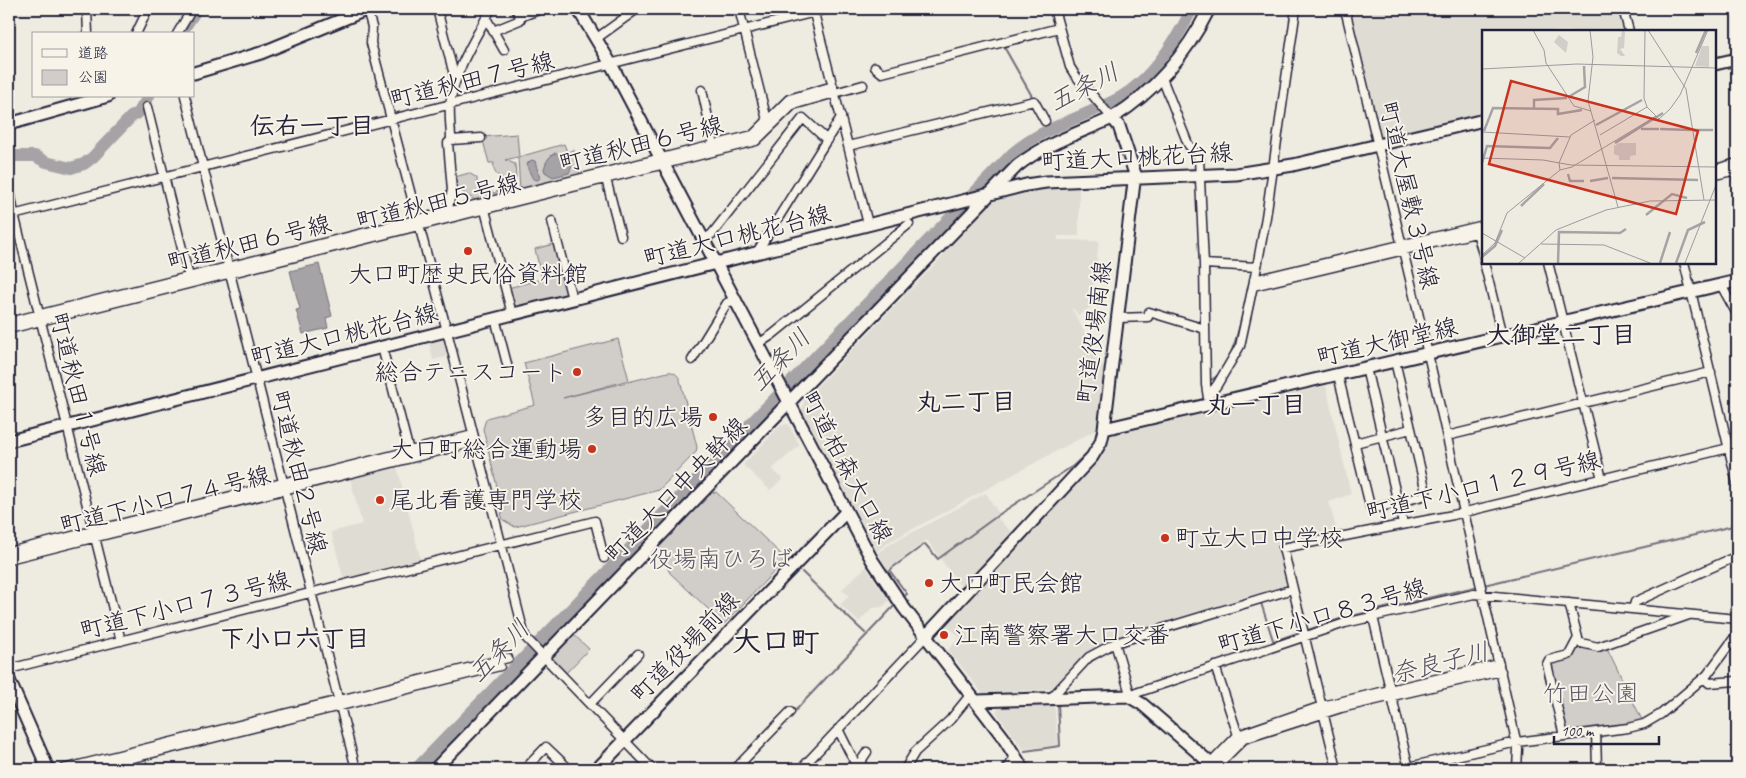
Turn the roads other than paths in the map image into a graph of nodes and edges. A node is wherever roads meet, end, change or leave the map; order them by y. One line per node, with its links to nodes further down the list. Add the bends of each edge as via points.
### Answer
1 (87, 9): 26 (street)
2 (148, 9): 27 (street)
3 (192, 9): 28 (street)
4 (367, 9): 35 (street, via 261,52); 47 (street)
5 (438, 9): 36 (street, via 454,75)
6 (491, 9): 20 (street)
7 (516, 9): 21 (street)
8 (541, 9): 21 (street)
9 (578, 9): 29 (street, 町道柏森大口線)
10 (637, 9): 29 (street)
11 (739, 9): 23 (street)
12 (744, 9): 23 (street)
13 (827, 9): 19 (street, 町道秋田７号線)
14 (1054, 9): 22 (street)
15 (1209, 9): 37 (street)
16 (1296, 9): 61 (street)
17 (1345, 9): 56 (street, 町道大屋敷３号線)
18 (1623, 9): 24 (street)
19 (814, 10): 23 (street, 町道秋田７号線); 39 (street)
20 (486, 18): 25 (street); 36 (street)
21 (520, 18): 25 (street)
22 (1059, 28): 34 (street, via 882,73); 46 (street, via 1070,67)
23 (747, 29): 32 (street, 町道秋田７号線); 48 (street)
24 (1629, 30)
25 (493, 31): 30 (street)
26 (88, 32)
27 (137, 32)
28 (178, 32)
29 (597, 38): 32 (street, 町道柏森大口線)
30 (504, 50)
31 (1737, 59): 33 (street)
32 (611, 64): 43 (street, 町道秋田７号線); 58 (street, 町道柏森大口線)
33 (1716, 64)
34 (875, 67)
35 (195, 72)
36 (458, 76): 43 (street)
37 (1162, 78): 46 (street); 65 (street, via 1188,144 1198,155)
38 (863, 85): 39 (street, 町道秋田５号線)
39 (834, 89): 45 (street); 48 (street, 町道秋田６号線, via 789,99); 58 (street, 町道秋田５号線, via 794,105 756,141)
40 (702, 90): 55 (street)
41 (186, 98): 60 (street, 町道秋田２号線)
42 (90, 99): 51 (street)
43 (450, 105): 47 (street, 町道秋田７号線); 53 (street)
44 (146, 107): 66 (street)
45 (841, 117): 54 (street); 57 (street)
46 (1112, 118): 67 (street, 町道役場南線, via 1119,126); 70 (street, 町道大口中央幹線, via 1030,156)
47 (391, 120): 60 (street, 町道秋田７号線); 75 (street)
48 (768, 120): 55 (street, 町道秋田６号線, via 753,135)
49 (1482, 120): 56 (street, 町道大口桃花台線)
50 (1045, 121): 57 (street, via 1034,100)
51 (9, 124)
52 (481, 138): 53 (street)
53 (451, 140): 72 (street, via 448,143 452,190)
54 (827, 140): 80 (street, via 803,118 712,234); 83 (street)
55 (714, 145): 58 (street, 町道秋田６号線)
56 (1378, 145): 61 (street, 町道大口桃花台線); 82 (street, 町道大屋敷３号線)
57 (848, 146): 76 (street)
58 (662, 161): 68 (street, 町道秋田５号線); 72 (street, 町道秋田６号線); 80 (street, 町道柏森大口線)
59 (1737, 164): 62 (street)
60 (203, 167): 66 (street, 町道秋田７号線); 90 (street, 町道秋田２号線)
61 (1273, 169): 65 (street, 町道大口桃花台線); 89 (street)
62 (1716, 169)
63 (1737, 170): 64 (street)
64 (1716, 175)
65 (1200, 176): 67 (street, 町道大口桃花台線); 85 (street)
66 (164, 177): 73 (street, 町道秋田７号線); 91 (street)
67 (1134, 178): 70 (street, 町道大口桃花台線, via 1036,183); 102 (street, 町道役場南線)
68 (606, 179): 71 (street, 町道秋田５号線); 79 (street)
69 (9, 185): 73 (street, 町道秋田１号線)
70 (986, 195): 76 (street, 町道大口桃花台線); 119 (street, 町道大口中央幹線)
71 (486, 210): 75 (street, 町道秋田５号線); 98 (street)
72 (447, 212): 75 (street, 町道秋田６号線)
73 (11, 215): 100 (street, 町道秋田１号線)
74 (552, 221): 96 (street)
75 (418, 223): 90 (street, 町道秋田６号線); 107 (street)
76 (868, 224): 83 (street, 町道大口桃花台線)
77 (909, 224): 109 (street)
78 (1480, 229): 81 (street); 82 (street)
79 (621, 236)
80 (703, 240): 84 (street, 町道柏森大口線)
81 (1482, 244)
82 (1403, 247): 93 (street); 111 (street, 町道大屋敷３号線)
83 (757, 252): 84 (street, 町道大口桃花台線)
84 (716, 263): 96 (street, 町道大口桃花台線); 97 (street, 町道柏森大口線)
85 (1204, 264): 89 (street); 106 (street)
86 (1484, 264): 108 (street)
87 (1548, 264): 104 (street)
88 (1684, 264): 95 (street)
89 (1257, 267): 93 (street)
90 (229, 270): 91 (street, 町道秋田６号線); 100 (street); 118 (street, 町道秋田２号線)
91 (190, 277): 100 (street, 町道秋田６号線)
92 (1737, 282): 94 (street, 町道大御堂線)
93 (1253, 283): 120 (street, via 1240,346)
94 (1720, 285): 95 (street, 町道大御堂線); 99 (street)
95 (1691, 292): 104 (street, 町道大御堂線); 116 (street)
96 (572, 299): 98 (street, 町道大口桃花台線)
97 (734, 300): 109 (street, 町道柏森大口線); 112 (street, via 727,304)
98 (512, 314): 101 (street, 町道大口桃花台線)
99 (1737, 314)
100 (40, 318): 103 (street, 町道秋田６号線); 105 (street); 122 (street, 町道秋田１号線)
101 (495, 318): 107 (street, 町道大口桃花台線); 114 (street)
102 (1118, 318): 106 (street, via 1148,317 1149,312); 123 (street, 町道役場南線)
103 (9, 322)
104 (1563, 322): 108 (street, 町道大御堂線); 121 (street)
105 (9, 329)
106 (1206, 329): 120 (street)
107 (446, 331): 110 (street, 町道大口桃花台線); 127 (street)
108 (1502, 336): 111 (street, 町道大御堂線)
109 (758, 344): 119 (street, 町道柏森大口線)
110 (382, 347): 118 (street, 町道大口桃花台線); 132 (street)
111 (1428, 354): 113 (street, 町道大御堂線); 126 (street, 町道大屋敷３号線)
112 (692, 360)
113 (1395, 361): 115 (street, 町道大御堂線); 124 (street)
114 (507, 364)
115 (1366, 368): 117 (street, 町道大御堂線); 125 (street)
116 (1711, 372): 121 (street); 131 (street)
117 (1338, 375): 120 (street, 町道大御堂線); 129 (street)
118 (256, 379): 122 (street, 町道大口桃花台線); 135 (street, 町道秋田２号線)
119 (787, 400): 137 (street, 町道柏森大口線); 161 (street, 町道大口中央幹線)
120 (1208, 401): 123 (street, 町道大御堂線)
121 (1583, 403): 126 (street); 133 (street)
122 (67, 426): 128 (street, 町道大口桃花台線); 140 (street, 町道秋田１号線)
123 (1104, 429): 155 (street, 町道役場南線, via 1092,457)
124 (1411, 429): 125 (street); 136 (street, via 1426,492 1423,496)
125 (1382, 436): 129 (street); 136 (street)
126 (1447, 436): 138 (street, 町道大屋敷３号線)
127 (474, 438): 132 (street); 135 (street, 町道下小口７４号線); 141 (street)
128 (9, 441)
129 (1354, 443): 136 (street, via 1370,506)
130 (1737, 446): 131 (street, 町道下小口１２９号線)
131 (1729, 448): 133 (street, 町道下小口１２９号線); 134 (street)
132 (409, 451): 135 (street)
133 (1602, 479): 138 (street, 町道下小口１２９号線)
134 (1737, 483)
135 (284, 486): 140 (street); 147 (street, 町道秋田２号線)
136 (1398, 502): 139 (street)
137 (846, 512): 155 (street, 町道柏森大口線, via 887,584); 182 (street, 町道役場前線)
138 (1464, 512): 139 (street, 町道下小口１２９号線); 148 (street, 町道大屋敷３号線)
139 (1404, 524): 146 (street, 町道下小口１２９号線, via 1283,548)
140 (94, 534): 142 (street); 145 (street, 町道下小口７４号線); 157 (street, 町道秋田１号線)
141 (501, 545): 144 (street, 町道下小口７３号線, via 595,521); 147 (street, 町道下小口７３号線); 161 (street, via 520,622 527,639)
142 (9, 552)
143 (1737, 556): 150 (street, via 1635,602)
144 (604, 558)
145 (9, 559)
146 (1293, 589): 156 (street, 町道下小口１２９号線); 159 (street)
147 (310, 592): 157 (street, 町道下小口７３号線); 174 (street, 町道秋田２号線)
148 (1483, 594): 149 (street, 町道下小口８３号線); 152 (street, 町道下小口８３号線); 165 (street, 町道大屋敷３号線)
149 (1570, 603): 150 (street, 町道下小口８３号線); 158 (street)
150 (1633, 609): 151 (street, 町道下小口８３号線)
151 (1691, 615): 153 (street, 町道下小口８３号線); 158 (street, via 1598,647)
152 (1373, 617): 156 (street, 町道下小口８３号線); 170 (street)
153 (1737, 619)
154 (1737, 634): 167 (street)
155 (926, 636): 172 (street, 町道柏森大口線); 178 (street)
156 (1305, 637): 164 (street, 町道下小口８３号線); 176 (street, 町道下小口１２９号線)
157 (121, 641): 166 (street, 町道下小口７３号線)
158 (1577, 642): 181 (street, via 1569,655 1549,660 1547,664)
159 (1116, 643): 171 (street); 173 (street, via 1089,657)
160 (638, 654): 175 (street)
161 (542, 655): 175 (street); 194 (street, 町道大口中央幹線)
162 (508, 658): 174 (street)
163 (500, 666): 174 (street)
164 (1215, 666): 171 (street, 町道下小口８３号線); 180 (street)
165 (1500, 668): 170 (street); 183 (street, 町道大屋敷３号線)
166 (9, 669)
167 (1704, 678): 169 (street, via 1709,683); 179 (street, via 1644,724)
168 (9, 680): 190 (street)
169 (1737, 681)
170 (1391, 693): 176 (street); 189 (street)
171 (1131, 697): 173 (street); 188 (street)
172 (974, 698): 173 (street); 185 (street, 町道柏森大口線); 201 (street, via 915,752)
173 (1051, 698)
174 (338, 703): 191 (street); 192 (street); 193 (street, 町道秋田２号線)
175 (590, 704): 182 (street)
176 (1322, 709): 180 (street); 188 (street, via 1244,739); 204 (street, 町道下小口１２９号線)
177 (790, 712): 199 (street)
178 (838, 729): 187 (street); 200 (street)
179 (1596, 732): 181 (street); 208 (street)
180 (1238, 735): 188 (street)
181 (1564, 736): 183 (street)
182 (625, 740): 197 (street, 町道役場前線); 198 (street)
183 (1517, 742): 186 (street); 207 (street, 町道大屋敷３号線)
184 (866, 752): 187 (street)
185 (1016, 756): 202 (street); 203 (street, 町道柏森大口線)
186 (1446, 759): 189 (street); 206 (street)
187 (857, 768)
188 (1214, 768)
189 (1409, 768): 205 (street)
190 (48, 769)
191 (63, 769)
192 (89, 769)
193 (356, 769)
194 (435, 769)
195 (525, 769): 196 (street, via 546,747)
196 (569, 769)
197 (597, 769)
198 (652, 769)
199 (735, 769)
200 (801, 769)
201 (905, 769)
202 (1007, 769)
203 (1023, 769)
204 (1337, 769)
205 (1400, 769)
206 (1446, 769)
207 (1517, 769)
208 (1597, 769)

